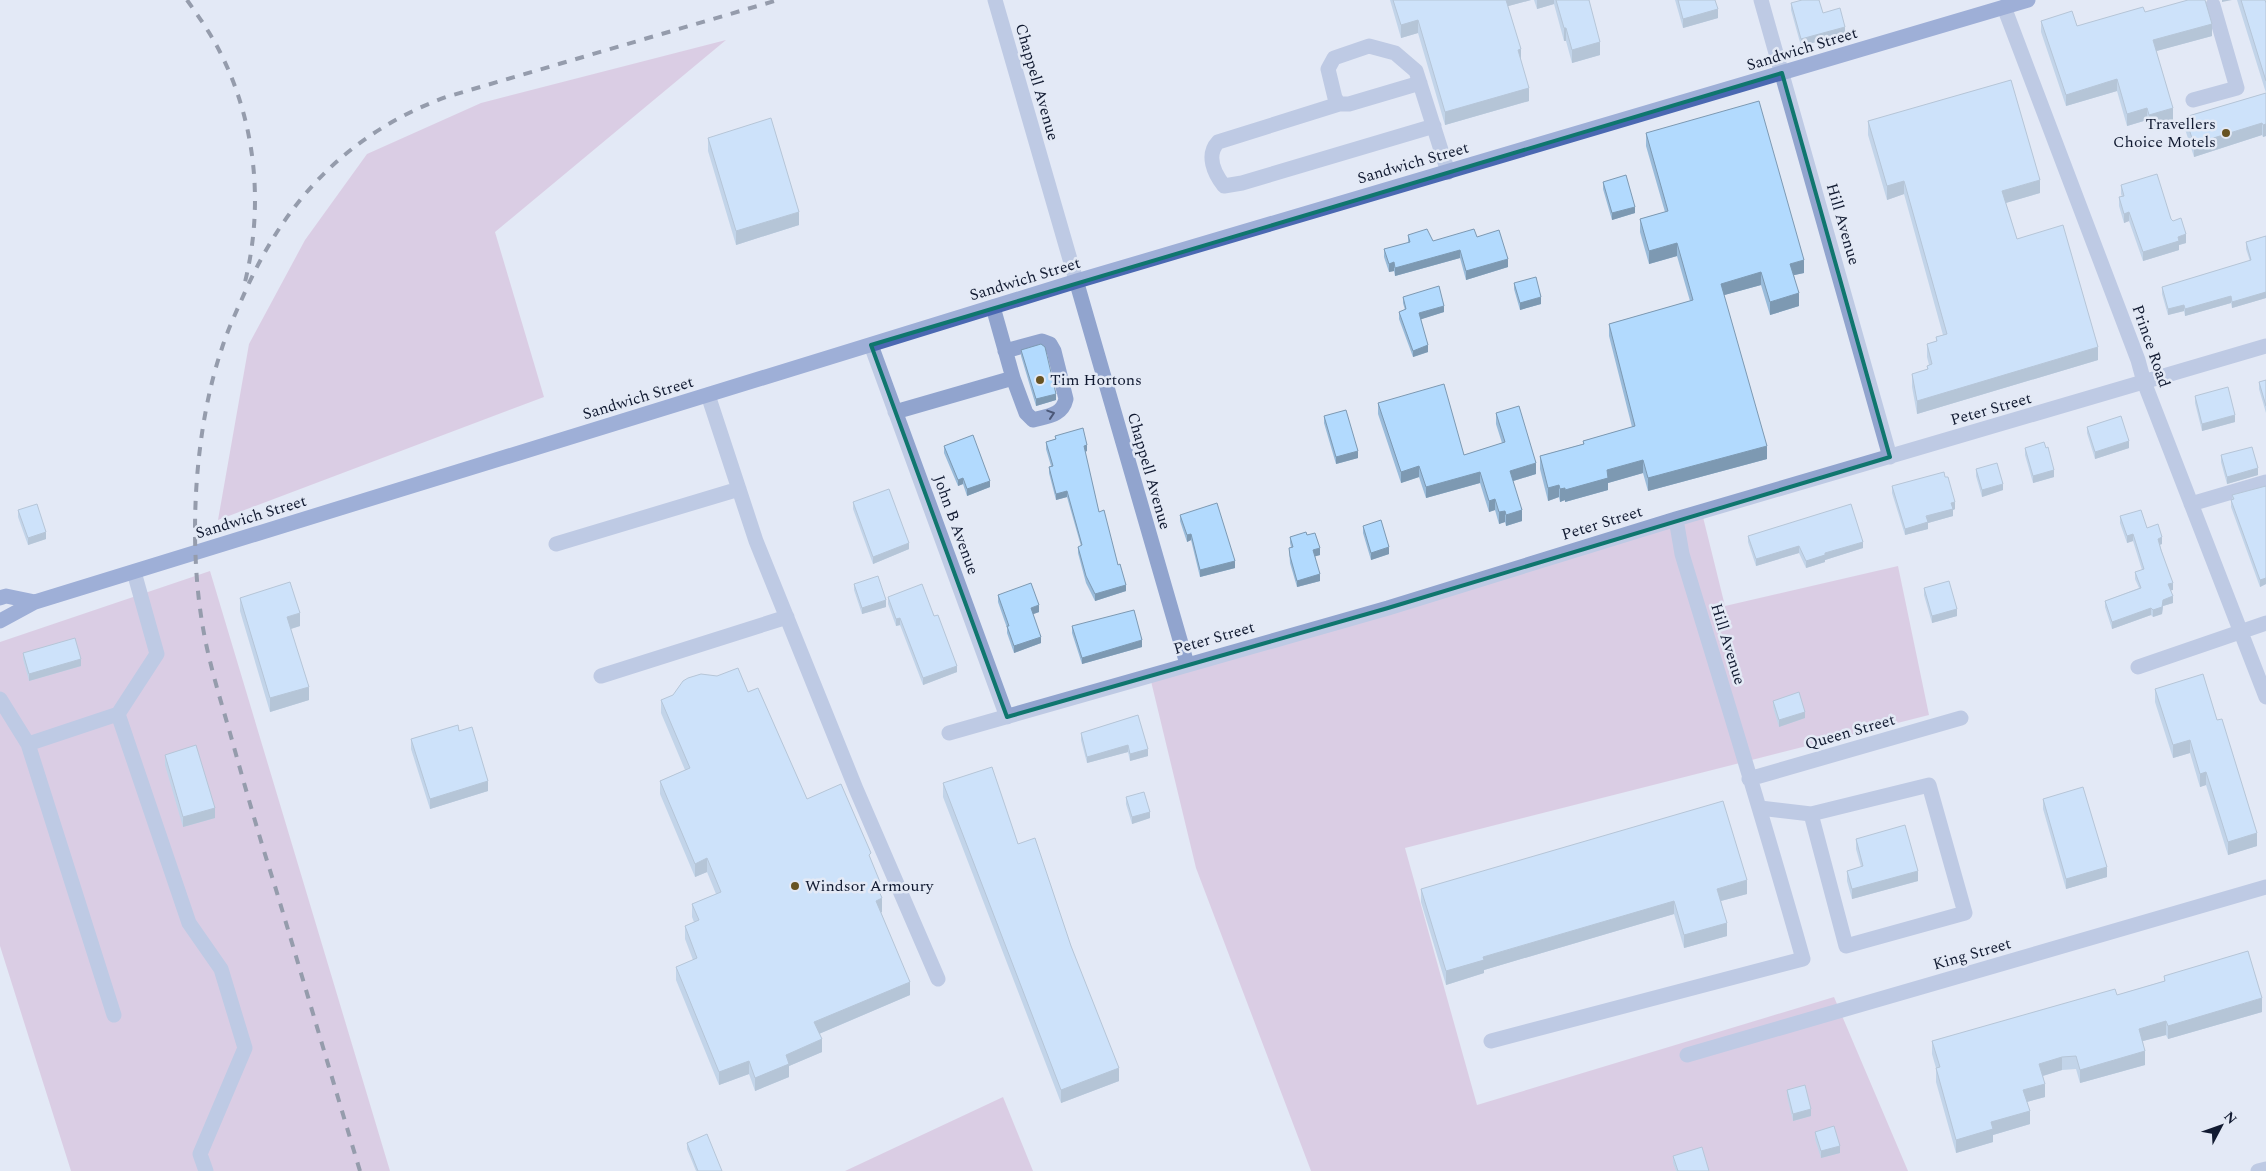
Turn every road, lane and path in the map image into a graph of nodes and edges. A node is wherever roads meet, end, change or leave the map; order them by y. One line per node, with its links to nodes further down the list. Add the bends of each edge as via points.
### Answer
1 (995, 0): 12 (street, Chappell Avenue)
2 (1761, 0): 6 (street, Hill Avenue)
3 (2028, 0): 5 (main road, Sandwich Street)
4 (2213, 5): 8 (street, via 2237,88)
5 (2004, 7): 6 (main road, Sandwich Street); 18 (street, Prince Road)
6 (1782, 73): 11 (main road, Sandwich Street); 21 (street, Hill Avenue)
7 (1420, 83): 9 (street, via 1350,104); 9 (street, via 1416,71 1395,54 1370,46 1334,58 1328,69 1334,98); 10 (street)
8 (2193, 100)
9 (1339, 104): 10 (street, via 1218,142 1211,159 1218,178 1224,186 1242,183)
10 (1434, 126): 11 (street)
11 (1448, 172): 12 (main road, Sandwich Street)
12 (1077, 281): 13 (main road, Sandwich Street); 34 (street, Chappell Avenue)
13 (993, 307): 14 (main road, Sandwich Street); 16 (street)
14 (871, 345): 19 (main road, Sandwich Street); 20 (street, John B Avenue)
15 (2266, 346): 18 (street, Peter Street)
16 (1006, 351): 17 (street); 17 (street, one-way to 16, via 1026,414 1033,420 1058,413 1064,407 1066,399 1050,344 1042,342)
17 (1013, 378): 20 (street)
18 (2144, 382): 21 (street, Peter Street); 24 (street, Prince Road)
19 (708, 395): 23 (street); 27 (main road, Sandwich Street)
20 (896, 412): 40 (street, John B Avenue)
21 (1890, 457): 25 (street, Peter Street)
22 (2266, 482): 24 (street)
23 (739, 489): 26 (street); 30 (street)
24 (2191, 504): 33 (street, Prince Road)
25 (1676, 519): 34 (street, Peter Street, via 1396,606); 44 (street, Hill Avenue, via 1682,554)
26 (556, 544)
27 (134, 572): 29 (main road, Sandwich Street); 39 (street, via 157,654)
28 (0, 598): 29 (main road, via 6,596)
29 (35, 602): 31 (main road, Sandwich Street)
30 (787, 617): 36 (street); 48 (street, via 856,789)
31 (0, 621)
32 (2266, 623): 33 (street)
33 (2240, 631): 35 (street); 37 (street, Prince Road)
34 (1187, 664): 40 (street, Peter Street)
35 (2138, 667)
36 (601, 676)
37 (2266, 697)
38 (0, 699): 43 (street)
39 (118, 714): 43 (street); 53 (street, via 189,923 221,968 244,1048 200,1154)
40 (1007, 717): 42 (street, Peter Street)
41 (1961, 718): 44 (street, Queen Street)
42 (948, 733)
43 (28, 744): 49 (street)
44 (1749, 779): 45 (street, Hill Avenue)
45 (1760, 808): 46 (street); 50 (street, Hill Avenue, via 1803,959)
46 (1811, 814): 46 (street, via 1846,946 1965,913 1930,785)
47 (2266, 887): 51 (street, King Street)
48 (938, 979)
49 (114, 1015)
50 (1491, 1041)
51 (1687, 1055)
52 (2266, 1168): 54 (street)
53 (206, 1171)
54 (2258, 1171)

